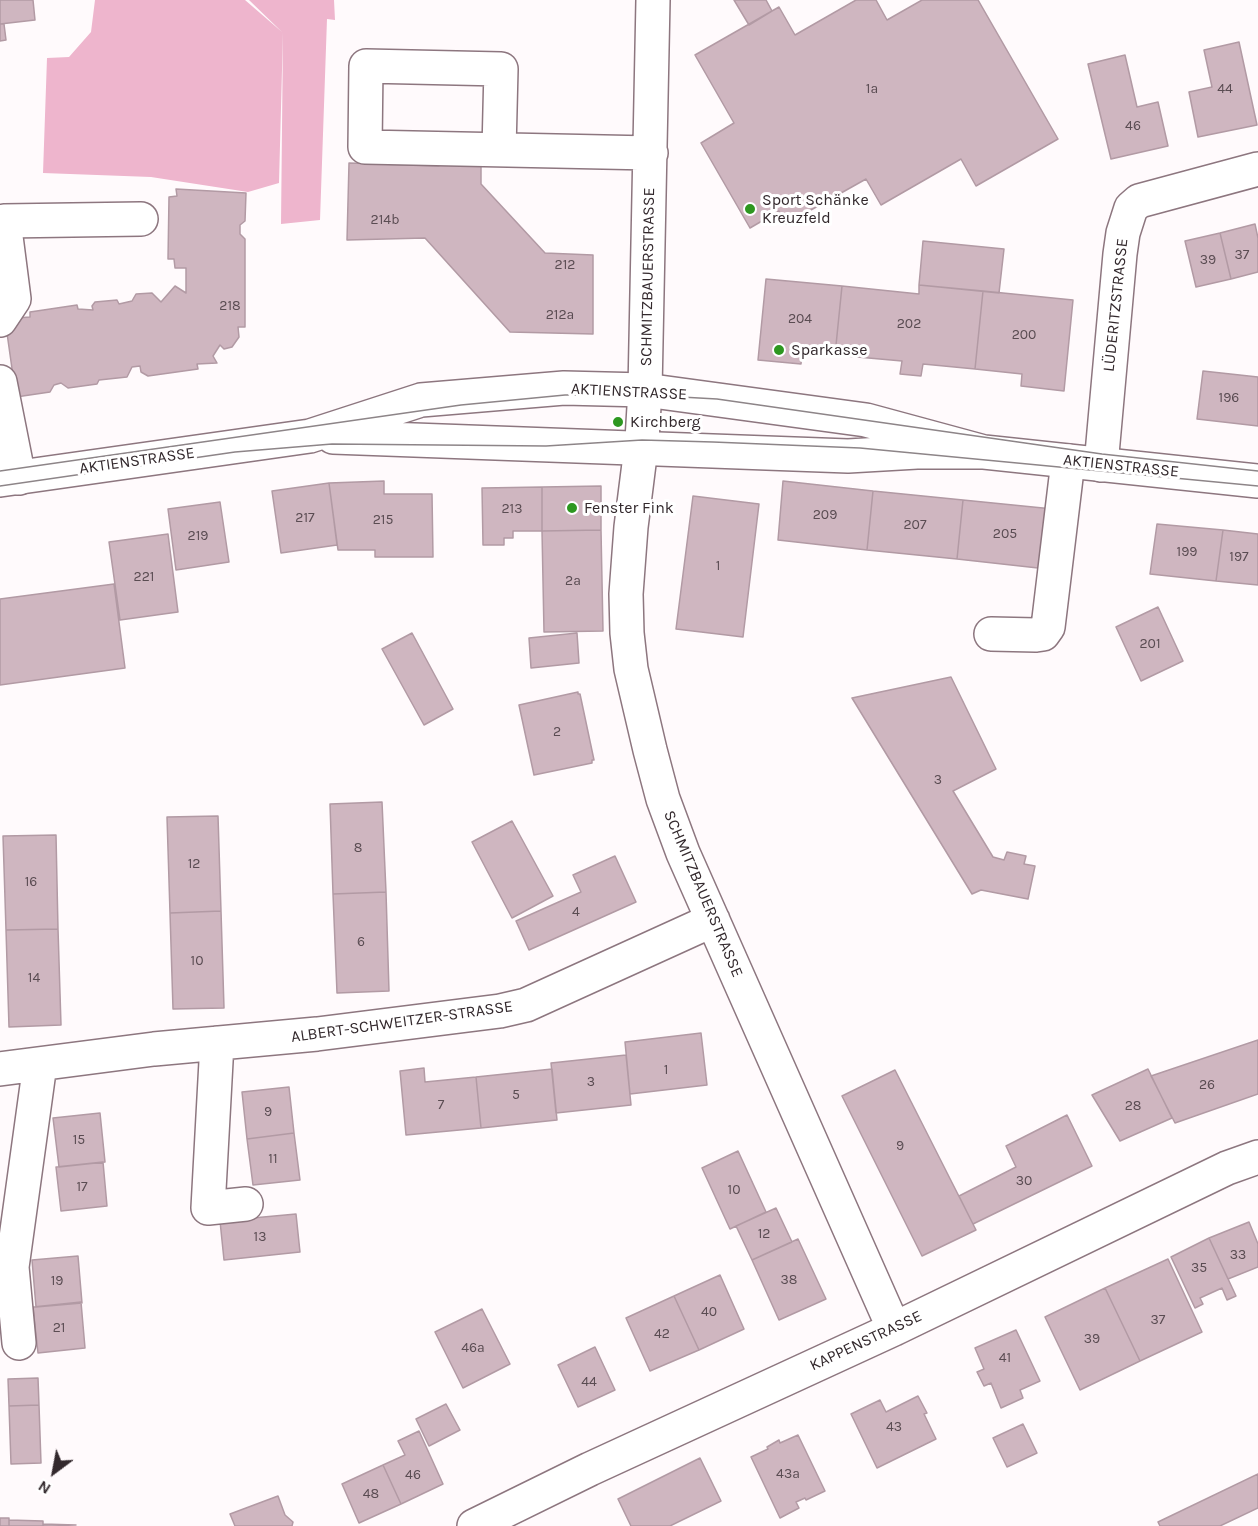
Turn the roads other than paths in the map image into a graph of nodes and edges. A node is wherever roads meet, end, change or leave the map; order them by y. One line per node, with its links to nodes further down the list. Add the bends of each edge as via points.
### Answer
1 (653, 0): 3 (street, SCHMITZBAUERSTRASSE)
2 (499, 150): 2 (street, via 364,147 366,66 501,69); 3 (street)
3 (651, 153): 8 (street, SCHMITZBAUERSTRASSE)
4 (1258, 169): 13 (street, LÜDERITZSTRASSE, via 1139,201 1131,208 1120,254)
5 (141, 219): 6 (street, via 4,220 14,299)
6 (0, 320)
7 (0, 382): 14 (street)
8 (645, 390): 9 (street, AKTIENSTRASSE, via 564,388 421,400); 10 (street, SCHMITZBAUERSTRASSE); 11 (street, AKTIENSTRASSE, via 866,420)
9 (310, 436): 10 (street, AKTIENSTRASSE); 14 (street, AKTIENSTRASSE)
10 (641, 448): 11 (street, AKTIENSTRASSE, via 848,456); 17 (street, SCHMITZBAUERSTRASSE, via 626,594 631,669 663,800)
11 (984, 452): 12 (street, AKTIENSTRASSE)
12 (1068, 461): 13 (street, AKTIENSTRASSE); 16 (street, via 1048,627 1043,634 1036,635)
13 (1101, 465): 15 (street, AKTIENSTRASSE)
14 (10, 479)
15 (1258, 481)
16 (991, 634)
17 (713, 920): 18 (street, ALBERT-SCHWEITZER-STRASSE, via 518,1007); 23 (street, SCHMITZBAUERSTRASSE)
18 (217, 1043): 19 (street, ALBERT-SCHWEITZER-STRASSE); 22 (street, via 208,1208)
19 (39, 1064): 20 (street, ALBERT-SCHWEITZER-STRASSE); 24 (street, via 12,1267)
20 (0, 1069)
21 (1258, 1157): 23 (street, KAPPENSTRASSE, via 1227,1168)
22 (246, 1204)
23 (894, 1329): 25 (street, KAPPENSTRASSE)
24 (19, 1342)
25 (474, 1526)

